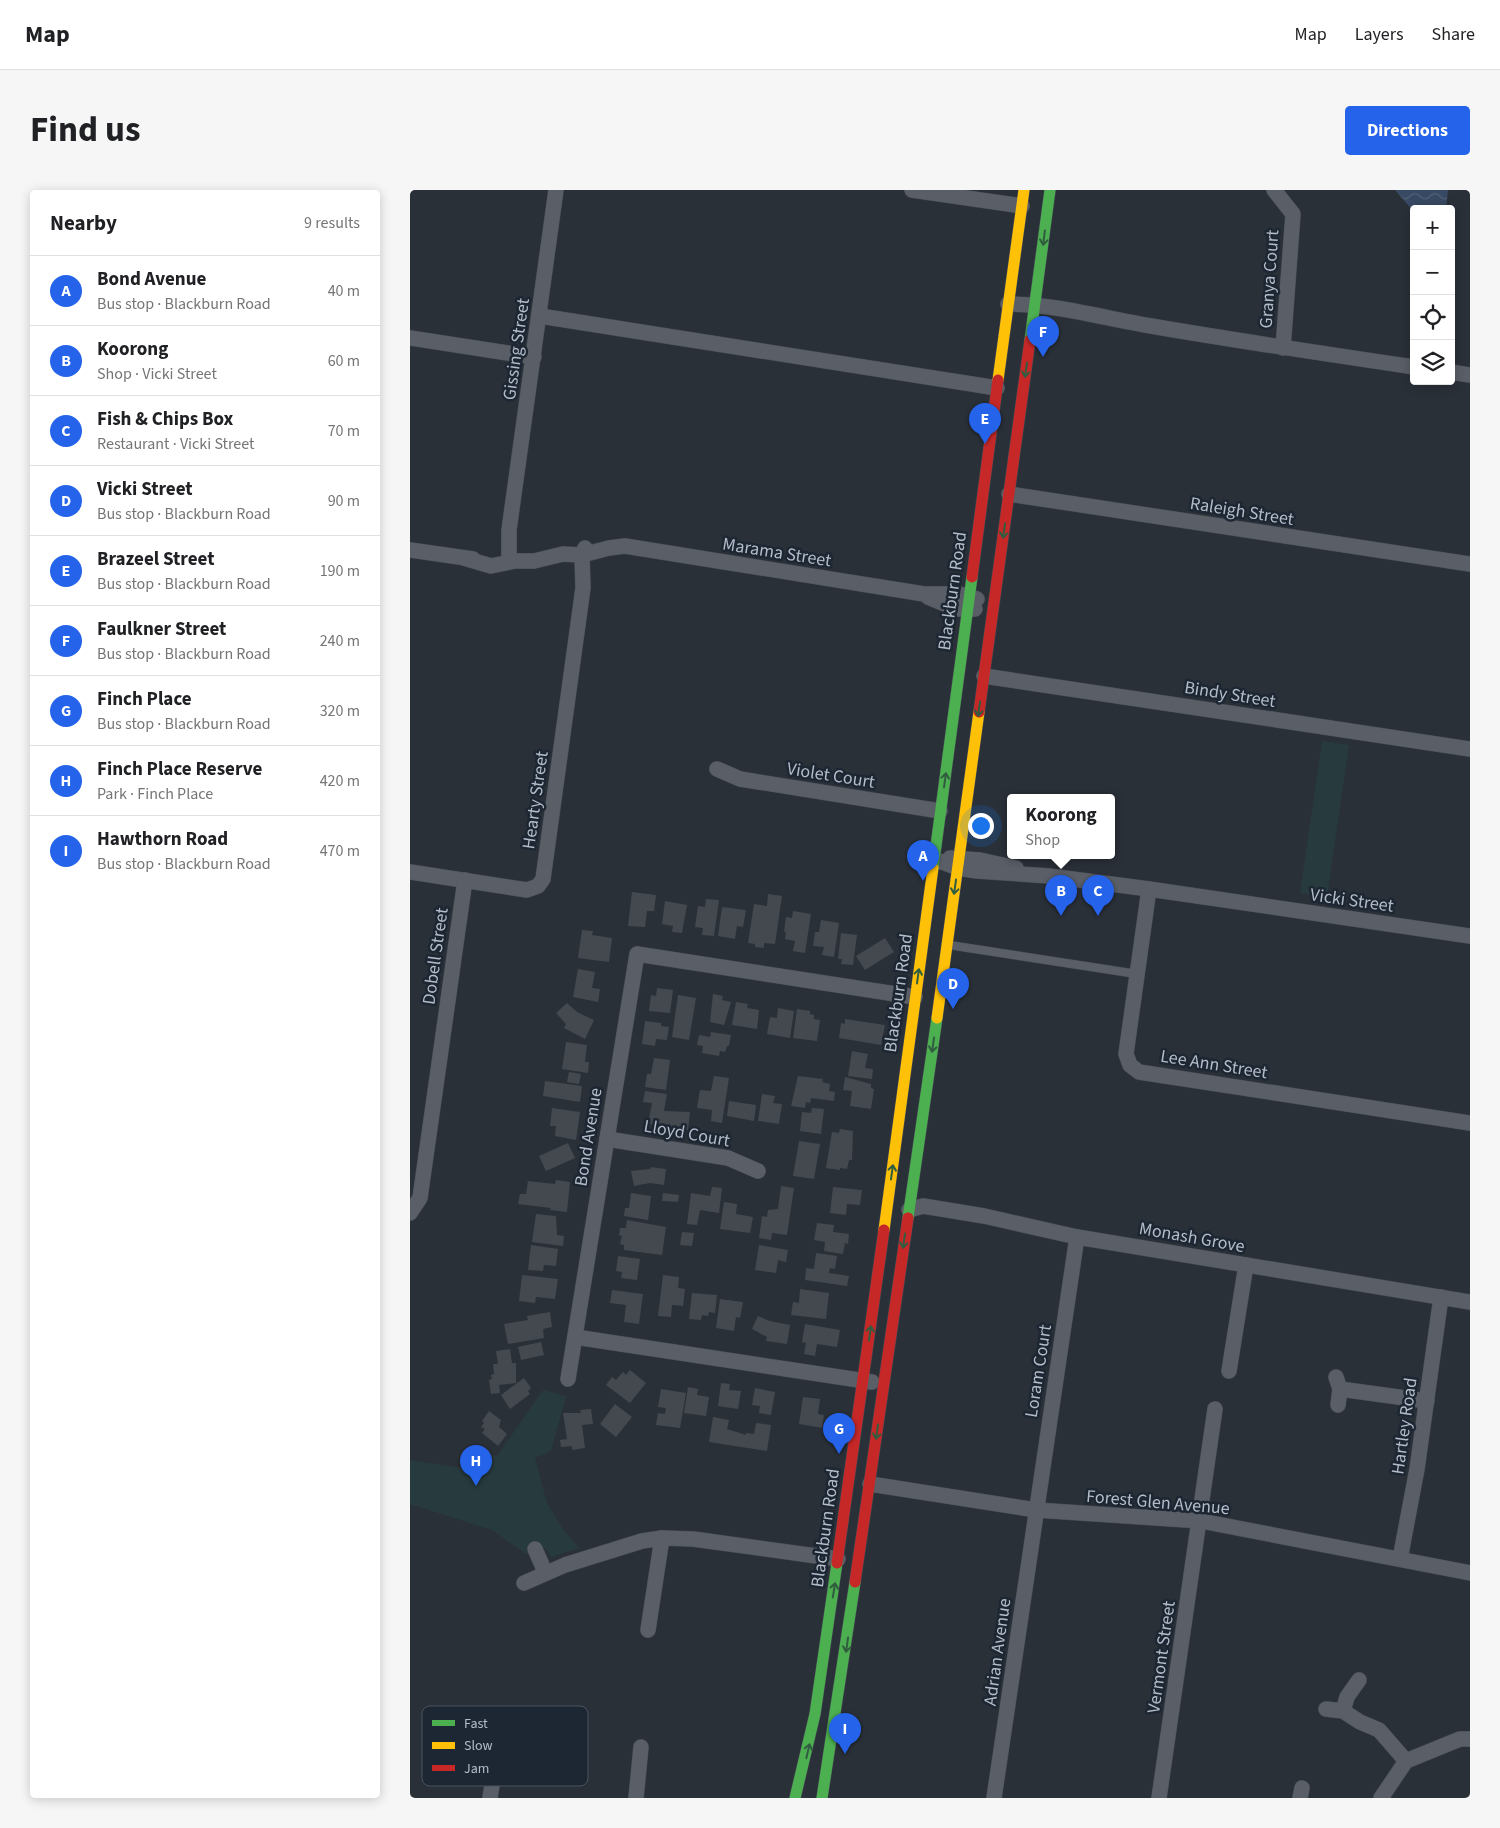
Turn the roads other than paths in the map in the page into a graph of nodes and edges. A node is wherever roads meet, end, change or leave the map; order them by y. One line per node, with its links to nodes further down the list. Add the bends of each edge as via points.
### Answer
1 (556, 190): 9 (street, Gissing Street)
2 (912, 190): 6 (street)
3 (1024, 190): 6 (main road, Blackburn Road)
4 (1050, 190): 8 (main road, one-way to 8)
5 (1274, 190): 11 (street, Granya Court, via 1293,214)
6 (1022, 206): 7 (main road, Blackburn Road)
7 (1008, 304): 8 (street); 16 (main road, Blackburn Road)
8 (1034, 308): 11 (street); 17 (main road, one-way to 17)
9 (540, 316): 12 (street, Gissing Street); 16 (street)
10 (410, 338): 12 (street)
11 (1283, 348): 13 (street)
12 (534, 357): 20 (street, Gissing Street, via 509,530)
13 (1410, 366)
14 (1455, 373): 15 (street)
15 (1470, 375)
16 (997, 388): 23 (main road, Blackburn Road)
17 (1009, 494): 21 (street, Raleigh Street); 24 (main road, one-way to 24)
18 (410, 550): 20 (street, Marama Street, via 489,560)
19 (586, 551): 20 (street, Marama Street, via 565,546); 22 (street, Marama Street, via 625,546); 33 (street, Hearty Street, via 543,879 538,886 527,890)
20 (513, 556)
21 (1470, 564)
22 (924, 594): 23 (street, Marama Street); 25 (street, Marama Street)
23 (969, 596): 24 (street, Marama Street); 25 (main road, Blackburn Road)
24 (994, 606): 25 (street); 26 (main road)
25 (967, 611): 29 (main road, Blackburn Road, one-way to 25)
26 (984, 676): 27 (street, Bindy Street); 31 (main road, one-way to 31)
27 (1470, 749)
28 (717, 769): 29 (street, Violet Court, via 740,779)
29 (940, 811): 30 (main road, Blackburn Road)
30 (934, 859): 31 (street, Vicki Street); 38 (main road, Blackburn Road, one-way to 30)
31 (958, 863): 34 (street, Vicki Street); 36 (main road, one-way to 36)
32 (410, 872): 33 (street, Hearty Street)
33 (465, 880): 42 (street, Dobell Street)
34 (1149, 889): 35 (street, Vicki Street); 37 (street, Lee Ann Street)
35 (1470, 936)
36 (947, 945): 37 (lane); 44 (main road, one-way to 44)
37 (1138, 974): 39 (street, Lee Ann Street, via 1126,1054 1130,1065 1139,1072)
38 (915, 997): 40 (street, Bond Avenue, via 637,954); 53 (main road, Blackburn Road, one-way to 38)
39 (1470, 1123)
40 (607, 1139): 43 (street, Lloyd Court, via 728,1158); 50 (street, Bond Avenue)
41 (410, 1154): 42 (street)
42 (425, 1157): 45 (street, Dobell Street, via 420,1198)
43 (758, 1171)
44 (909, 1210): 46 (street, Monash Grove, via 923,1206); 54 (main road, one-way to 54)
45 (410, 1213)
46 (1077, 1237): 47 (street, Monash Grove); 59 (street, Loram Court)
47 (1246, 1265): 48 (street, Monash Grove); 51 (street)
48 (1441, 1298): 49 (street, Monash Grove); 55 (street, Hartley Road)
49 (1470, 1302)
50 (575, 1337): 52 (street, Bond Avenue); 53 (street)
51 (1229, 1371)
52 (568, 1379)
53 (864, 1381): 54 (street); 63 (main road, Blackburn Road)
54 (884, 1384): 58 (main road, one-way to 58)
55 (1427, 1401): 56 (street, via 1338,1383); 64 (street, Hartley Road)
56 (1338, 1405)
57 (1215, 1409): 60 (street, Vermont Street)
58 (870, 1484): 59 (street, Forest Glen Avenue); 77 (main road, one-way to 77, via 832,1751)
59 (1036, 1510): 60 (street, Forest Glen Avenue); 78 (street, Adrian Avenue)
60 (1200, 1521): 64 (street, Forest Glen Avenue); 79 (street, Vermont Street)
61 (662, 1538): 63 (street, via 693,1539); 65 (street, via 642,1541); 68 (street)
62 (534, 1549): 65 (street)
63 (838, 1559): 76 (main road, Blackburn Road, one-way to 63, via 815,1714)
64 (1400, 1559): 66 (street, Forest Glen Avenue)
65 (545, 1572): 67 (street)
66 (1470, 1573)
67 (524, 1583)
68 (648, 1630)
69 (1359, 1680): 71 (street, via 1347,1697)
70 (1326, 1710): 71 (street)
71 (1343, 1711): 74 (street, via 1379,1730)
72 (1470, 1739): 74 (street, via 1460,1739)
73 (641, 1747): 75 (street)
74 (1406, 1761): 80 (street)
75 (636, 1798)
76 (795, 1798)
77 (822, 1798)
78 (994, 1798)
79 (1159, 1798)
80 (1381, 1798)

